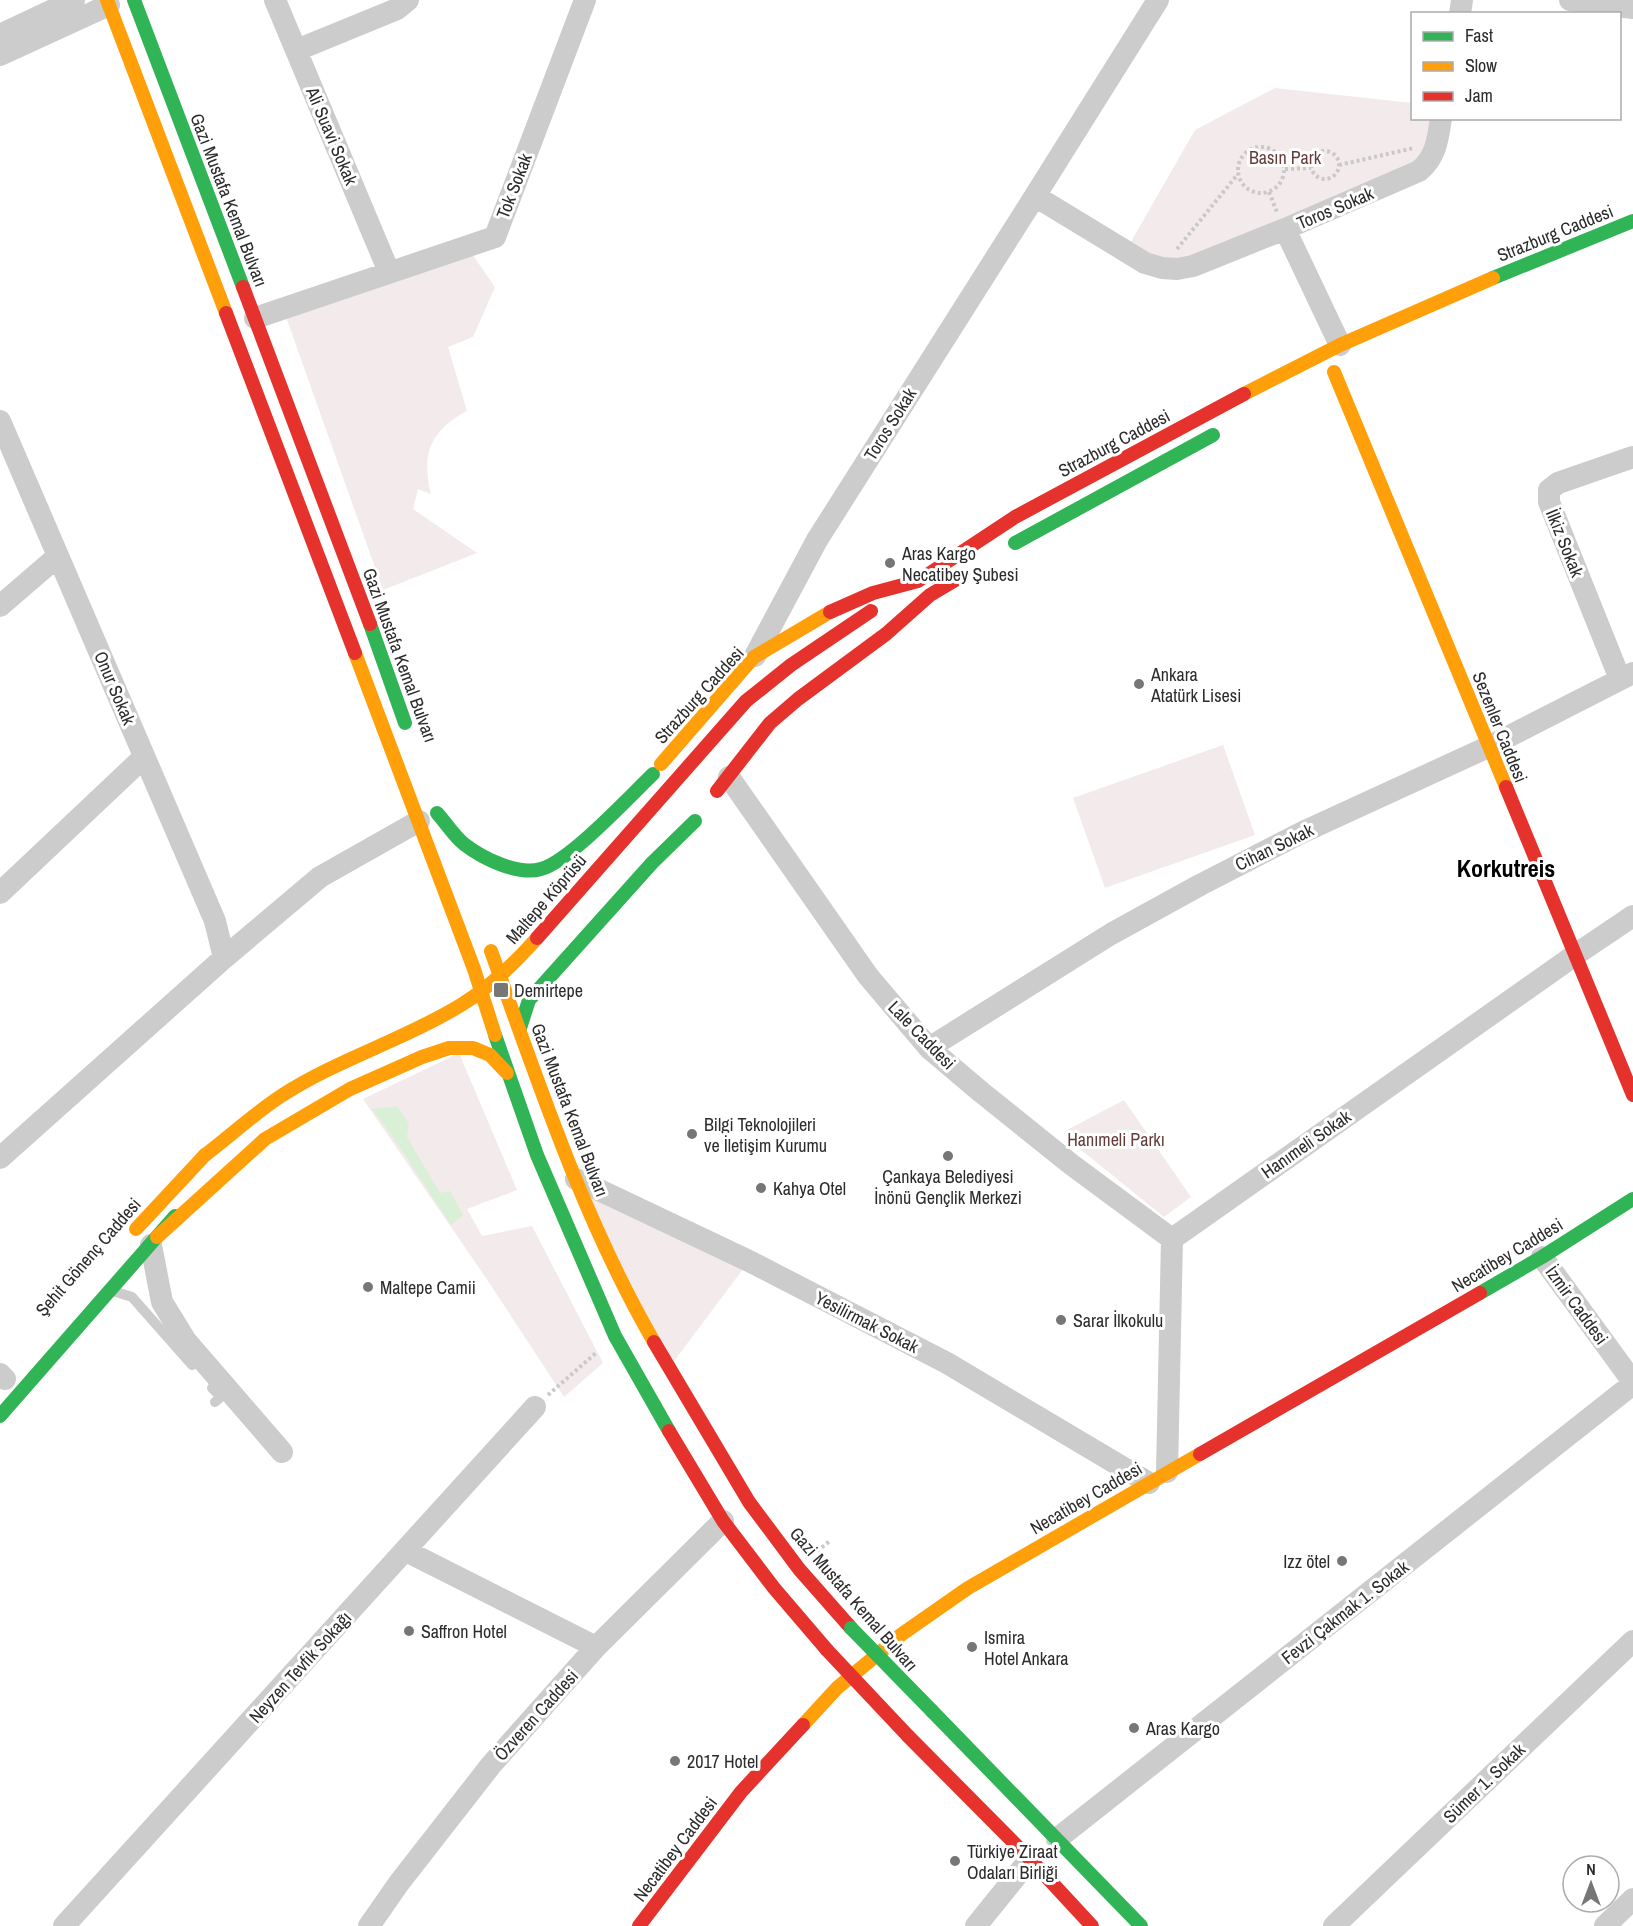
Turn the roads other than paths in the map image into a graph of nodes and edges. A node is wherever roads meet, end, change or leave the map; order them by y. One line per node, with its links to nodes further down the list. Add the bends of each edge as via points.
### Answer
1 (74, 0): 10 (street)
2 (134, 0): 18 (main road, Gazi Mustafa Kemal Bulvarı)
3 (275, 0): 11 (street, Ali Suavi Sokak)
4 (408, 0): 11 (street, via 397,9)
5 (585, 0): 17 (street, Tok Sokak, via 495,237)
6 (1158, 0): 14 (street, Toros Sokak)
7 (1570, 0): 9 (street)
8 (108, 2): 12 (street); 38 (main road)
9 (1633, 8)
10 (0, 35)
11 (297, 50): 17 (street, Ali Suavi Sokak)
12 (0, 55)
13 (1442, 120): 16 (street, Toros Sokak, via 1432,156 1419,171)
14 (1035, 196): 16 (street, Toros Sokak, via 1125,252 1162,268 1193,266); 31 (street, Toros Sokak, via 817,540)
15 (1633, 221): 19 (main road, Strazburg Caddesi, via 1501,274)
16 (1285, 229): 19 (street)
17 (389, 272): 18 (street, Tok Sokak)
18 (255, 318): 33 (main road, Gazi Mustafa Kemal Bulvarı)
19 (1344, 355): 20 (main road, Strazburg Caddesi); 27 (main road, Strazburg Caddesi, via 1222,405 1033,507)
20 (1329, 375): 34 (main road, Sezenler Caddesi)
21 (0, 421): 25 (street, Onur Sokak)
22 (1223, 430): 24 (main road)
23 (1633, 457): 32 (street, İlkiz Sokak, via 1558,483 1549,490 1549,502)
24 (1000, 552)
25 (58, 556): 29 (street); 35 (street, Onur Sokak)
26 (965, 573): 28 (main road)
27 (918, 581): 31 (main road, Strazburg Caddesi, via 873,593 825,614); 52 (main road, Maltepe Köprüsü, bridge, via 780,672 746,701 535,941 495,981 461,1005 280,1096)
28 (930, 595): 30 (main road); 37 (main road, via 770,723)
29 (0, 606)
30 (835, 655)
31 (754, 657): 36 (main road, Strazburg Caddesi)
32 (1626, 676): 34 (street, Cihan Sokak)
33 (410, 735)
34 (1488, 747): 43 (main road, Sezenler Caddesi); 49 (street, Cihan Sokak, via 1303,832 1200,885 1111,934)
35 (144, 757): 40 (street); 44 (street, Onur Sokak, via 215,921)
36 (657, 769): 37 (main road, via 670,758 692,758 710,770); 38 (main road, Strazburg Caddesi, via 578,845 540,870 517,870 495,863 464,844); 47 (main road, via 649,783 651,804 657,813 685,824 700,819 652,863 529,1000)
37 (720, 789): 49 (street, Lale Caddesi)
38 (430, 812): 39 (main road); 44 (street, via 320,877); 50 (main road)
39 (454, 856)
40 (0, 893)
41 (1633, 916): 43 (street, Hanımeli Sokak)
42 (486, 939): 47 (main road, Gazi Mustafa Kemal Bulvarı)
43 (1575, 955): 51 (main road, Sezenler Caddesi); 57 (street, Hanımeli Sokak)
44 (224, 957): 53 (street)
45 (515, 989): 46 (main road)
46 (478, 1016)
47 (520, 1028): 54 (main road, Gazi Mustafa Kemal Bulvarı)
48 (429, 1041): 58 (main road, via 289,1113 218,1167)
49 (929, 1048): 57 (street, Lale Caddesi, via 1072,1165)
50 (507, 1073): 58 (main road, via 490,1055 474,1048 448,1048 350,1089 265,1139); 67 (main road, via 541,1164 615,1336)
51 (1633, 1095)
52 (205, 1155): 56 (main road, Şehit Gönenç Caddesi)
53 (0, 1158)
54 (576, 1179): 66 (street, Yesilirmak Sokak, via 749,1261); 71 (main road, Gazi Mustafa Kemal Bulvarı, bridge, via 640,1318 749,1502 850,1628)
55 (1633, 1199): 59 (main road, Necatibey Caddesi)
56 (128, 1239)
57 (1172, 1239): 66 (street)
58 (154, 1241): 60 (main road); 65 (street, via 162,1302 186,1341)
59 (1542, 1257): 61 (street, İzmir Caddesi); 66 (main road, Necatibey Caddesi)
60 (110, 1290): 62 (lane, via 132,1297 220,1397); 64 (main road)
61 (1633, 1383): 71 (street, Fevzi Çakmak 1. Sokak)
62 (215, 1402)
63 (535, 1407): 68 (street, Neyzen Tevfik Sokağı)
64 (0, 1416)
65 (282, 1452)
66 (1158, 1478): 77 (main road, Necatibey Caddesi, via 939,1606 837,1688 741,1792)
67 (723, 1521): 70 (street, Özveren Caddesi); 72 (main road, bridge, via 827,1650)
68 (406, 1551): 70 (street); 74 (street, Neyzen Tevfik Sokağı)
69 (1633, 1641): 81 (street, Sümer 1. Sokak)
70 (596, 1647): 76 (street, Özveren Caddesi, via 491,1765)
71 (1057, 1839): 80 (main road, Gazi Mustafa Kemal Bulvarı)
72 (1030, 1859): 78 (street); 79 (main road)
73 (1633, 1899): 82 (street)
74 (85, 1918): 75 (street, Neyzen Tevfik Sokağı)
75 (64, 1926)
76 (369, 1926)
77 (639, 1926)
78 (976, 1926)
79 (1092, 1926)
80 (1141, 1926)
81 (1334, 1926)
82 (1605, 1926)

